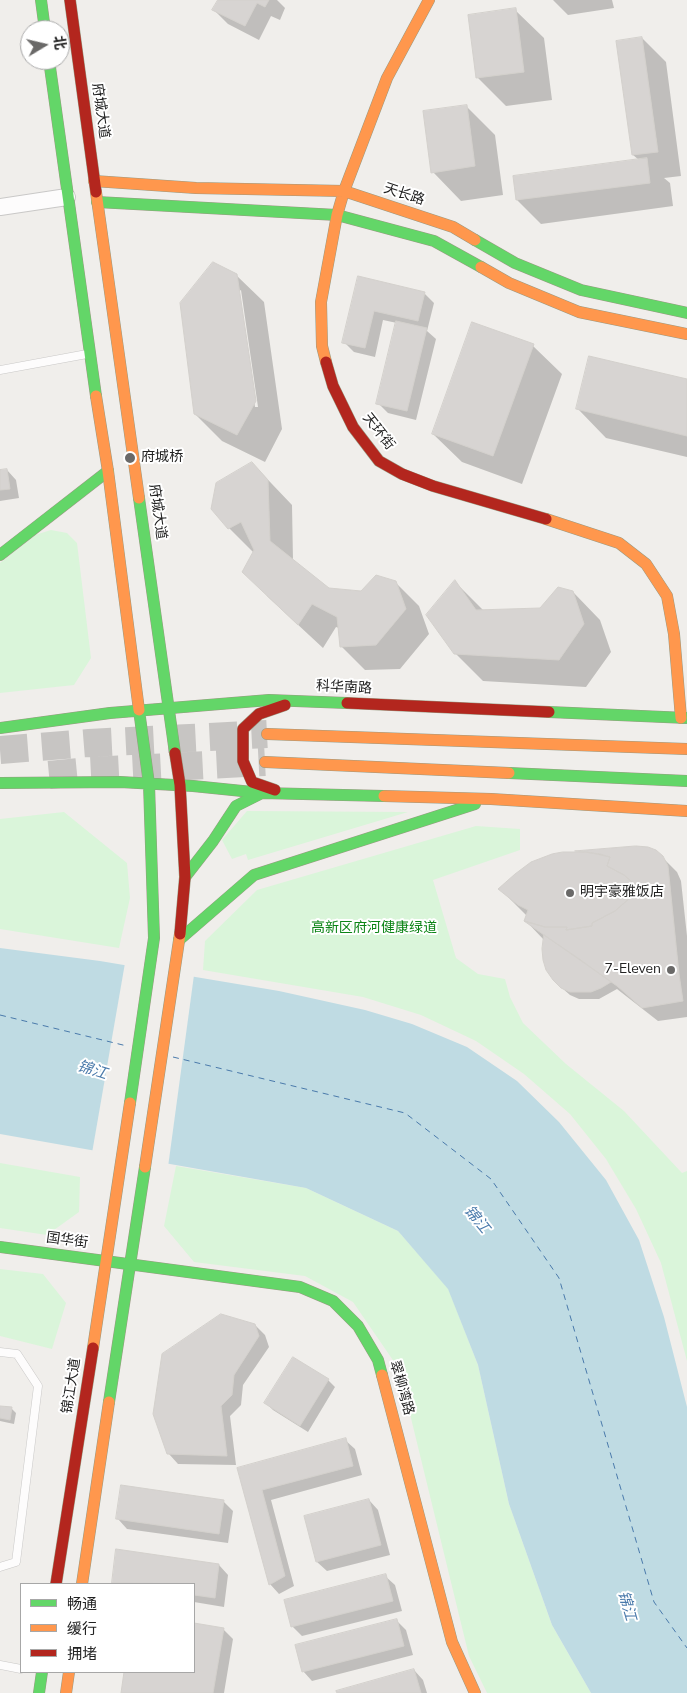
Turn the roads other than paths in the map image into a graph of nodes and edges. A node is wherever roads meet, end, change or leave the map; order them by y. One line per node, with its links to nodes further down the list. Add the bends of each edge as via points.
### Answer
1 (42, 0): 4 (main road)
2 (70, 0): 6 (main road, 府城大道)
3 (429, 0): 7 (main road, 天环街, via 387,78)
4 (44, 20)
5 (50, 70): 8 (main road)
6 (94, 181): 7 (main road, 天长路, via 196,188); 9 (main road, 府城大道)
7 (344, 191): 11 (main road, 天环街); 12 (main road, 天长路, via 453,227 515,263 581,290)
8 (67, 198): 10 (street); 14 (main road)
9 (97, 202): 11 (main road); 19 (main road, 府城大道)
10 (0, 207)
11 (337, 215): 13 (main road, via 434,242 509,283 579,312); 21 (main road, 天环街, via 321,302 322,346 333,386 353,428 379,461 402,474 579,528 619,543 646,564 667,596)
12 (687, 313)
13 (687, 334)
14 (89, 354): 15 (lane); 16 (main road)
15 (0, 370)
16 (108, 471): 17 (main road); 20 (main road)
17 (0, 555)
18 (298, 701): 19 (main road, 科华南路, via 269,700); 21 (main road, 科华南路); 31 (main road, via 259,714 243,729 243,761 252,782)
19 (170, 708): 20 (main road, 科华南路); 29 (main road, 府城大道)
20 (138, 710): 22 (main road, 科华南路); 28 (main road)
21 (684, 718)
22 (0, 728)
23 (267, 734): 24 (main road)
24 (687, 750)
25 (265, 762): 26 (main road)
26 (687, 781)
27 (0, 783): 28 (main road)
28 (148, 784): 29 (main road); 37 (main road, 锦江大道, via 154,938)
29 (180, 785): 30 (main road); 34 (main road, 府城大道)
30 (262, 793): 31 (main road); 34 (main road, via 236,806)
31 (284, 793): 32 (main road)
32 (491, 799): 33 (main road); 35 (main road, via 254,875)
33 (687, 812)
34 (185, 877): 35 (main road, 府城大道)
35 (179, 940): 38 (main road, 府城大道)
36 (0, 1247): 37 (main road, 国华街)
37 (106, 1261): 38 (main road, 国华街); 41 (main road, 锦江大道)
38 (130, 1265): 42 (main road); 49 (main road, 翠柳湾路, via 300,1287 333,1302 358,1326 378,1360 452,1642)
39 (0, 1352): 40 (lane, via 17,1354 38,1386 16,1562)
40 (0, 1567)
41 (56, 1583)
42 (82, 1583)
43 (0, 1665): 44 (lane)
44 (20, 1669)
45 (41, 1673): 47 (main road)
46 (69, 1673): 48 (main road)
47 (39, 1693)
48 (66, 1693)
49 (475, 1693)

